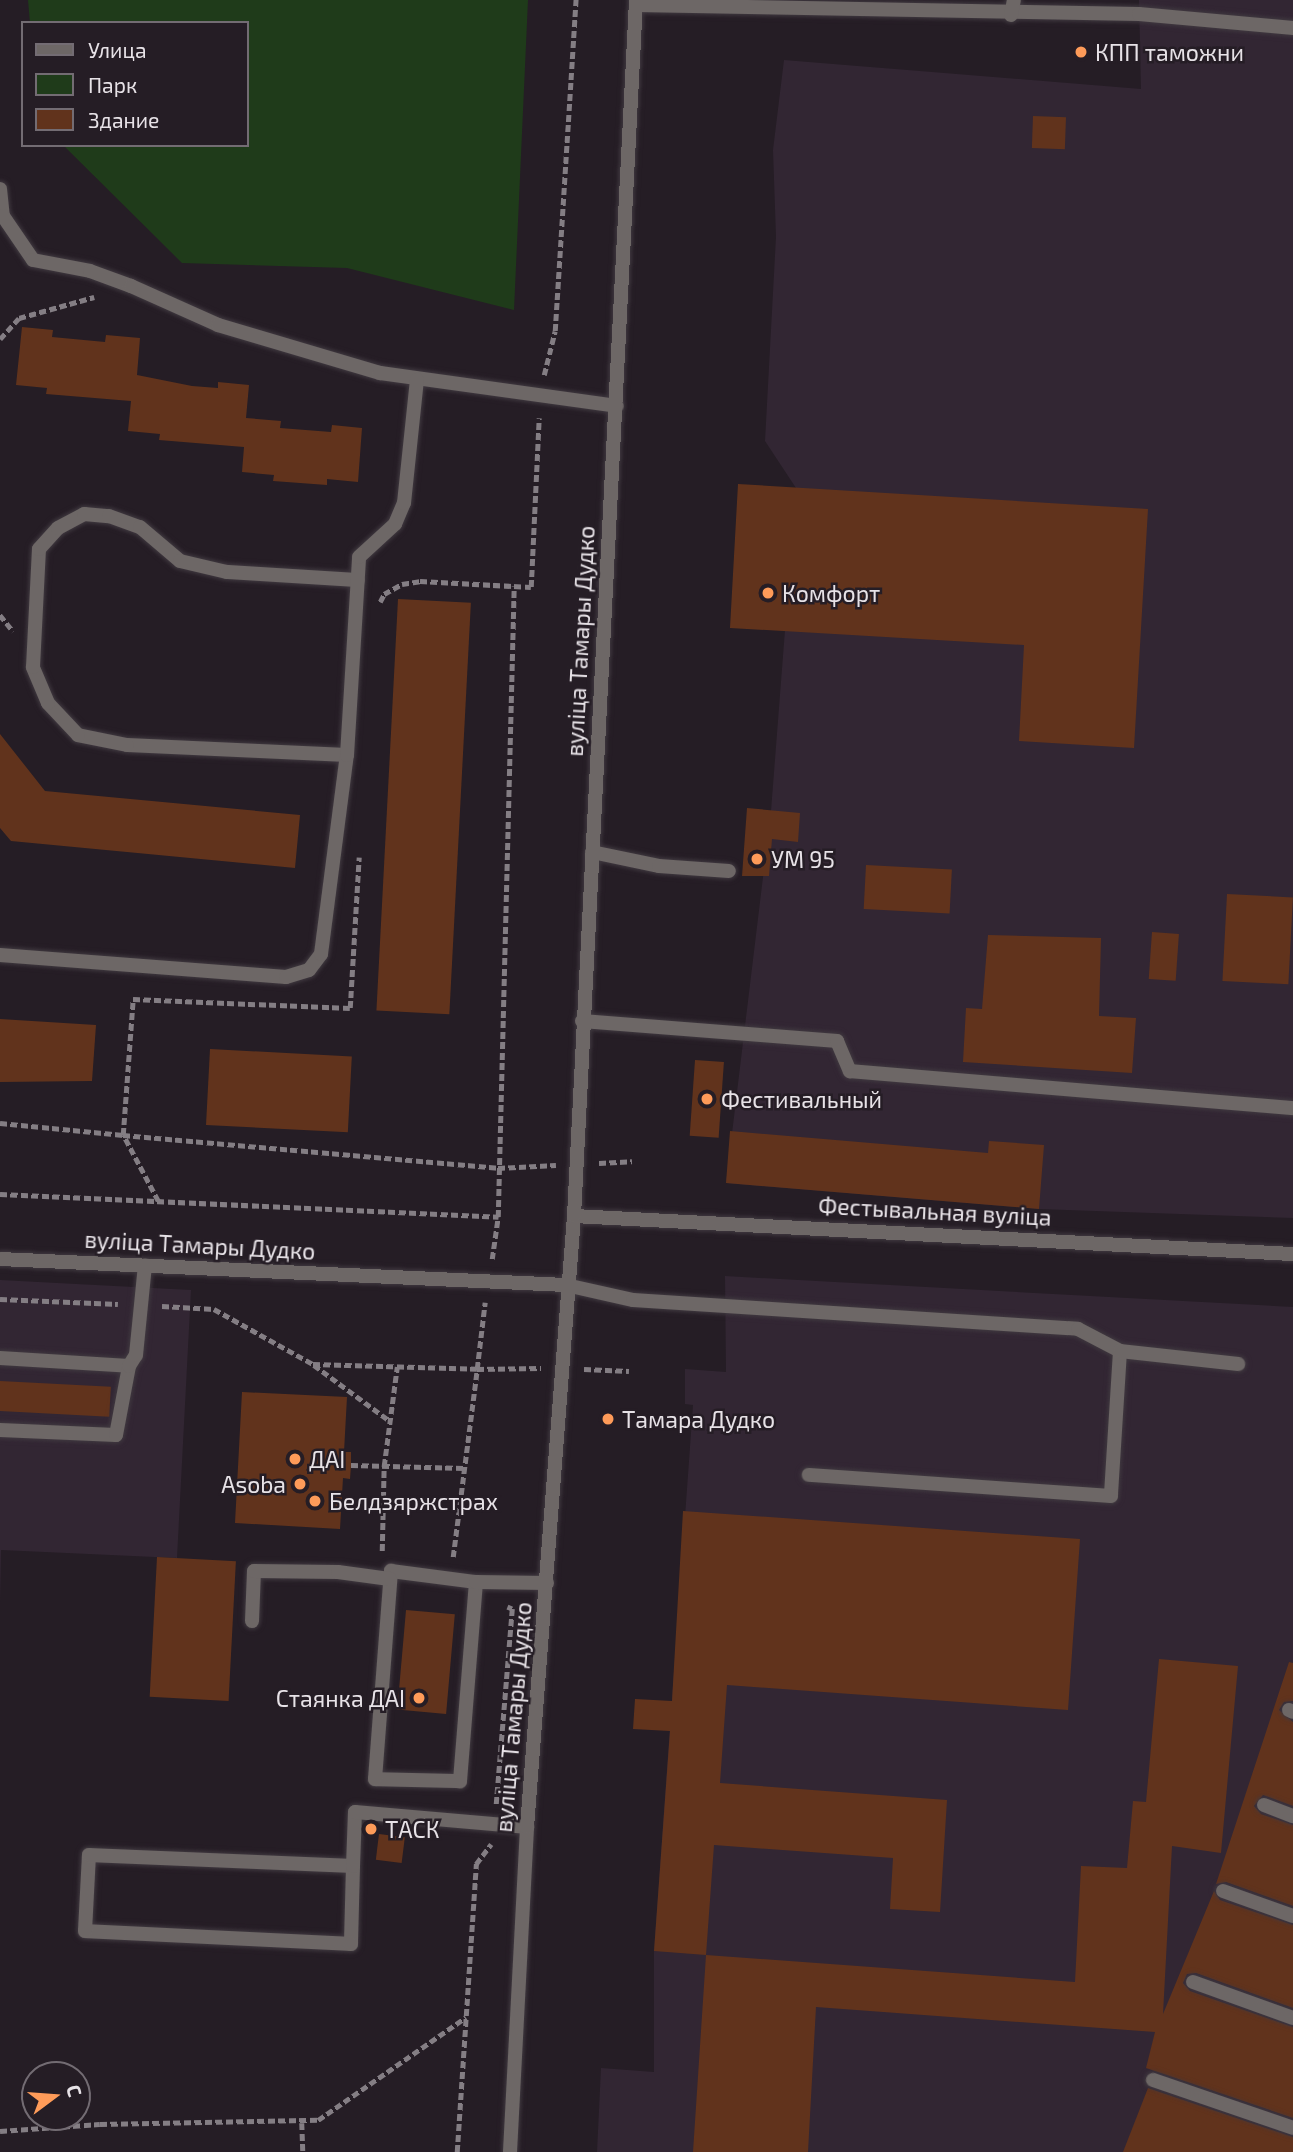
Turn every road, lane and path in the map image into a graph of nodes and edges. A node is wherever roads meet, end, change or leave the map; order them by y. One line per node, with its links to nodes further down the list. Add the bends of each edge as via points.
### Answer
1 (576, 0): 10 (path, via 555,331)
2 (636, 3): 3 (street); 11 (street, вуліца Тамары Дудко)
3 (897, 6): 4 (street)
4 (1013, 7): 5 (street)
5 (1293, 28)
6 (0, 190): 7 (street, via 3,216 33,260 90,271)
7 (131, 286): 8 (path, via 19,318); 9 (street, via 218,326)
8 (0, 339)
9 (417, 380): 10 (street); 12 (street, via 404,503 395,524 359,557)
10 (540, 394): 11 (street); 13 (path, via 531,587)
11 (617, 405): 17 (street, вуліца Тамары Дудко)
12 (358, 580): 15 (street); 15 (street, via 227,572 180,561 140,527 109,516 84,514 58,528 39,549 33,667 48,703 78,735 127,745)
13 (514, 586): 14 (path, via 402,584 384,594); 24 (path)
14 (376, 609)
15 (347, 755): 19 (street, via 321,954 309,970 286,977)
16 (360, 843): 23 (path, via 349,1008 133,999)
17 (592, 852): 18 (street, via 659,866); 20 (street, вуліца Тамары Дудко)
18 (729, 871)
19 (0, 955)
20 (582, 1021): 21 (street, via 837,1041 850,1071); 27 (street, вуліца Тамары Дудко)
21 (1293, 1108)
22 (0, 1123): 23 (path)
23 (123, 1135): 24 (path); 26 (path)
24 (498, 1168): 28 (path)
25 (0, 1194): 26 (path)
26 (159, 1202): 28 (path)
27 (574, 1216): 29 (street, Фестывальная вуліца); 33 (street, вуліца Тамары Дудко)
28 (498, 1217): 32 (path)
29 (1293, 1254)
30 (0, 1259): 31 (street, вуліца Тамары Дудко)
31 (145, 1265): 32 (street, вуліца Тамары Дудко); 35 (street)
32 (488, 1281): 33 (street, вуліца Тамары Дудко); 42 (path)
33 (566, 1285): 36 (street, via 633,1300 1078,1329); 51 (street, вуліца Тамары Дудко)
34 (0, 1298): 35 (path)
35 (141, 1305): 38 (path, via 214,1309); 40 (street, via 136,1354)
36 (1120, 1351): 39 (street); 48 (street, via 1111,1496)
37 (0, 1358): 40 (street)
38 (313, 1364): 41 (path); 43 (path)
39 (1238, 1364)
40 (129, 1366): 44 (street, via 116,1435)
41 (397, 1367): 42 (path); 43 (path)
42 (477, 1369): 47 (path)
43 (390, 1420): 46 (path)
44 (0, 1430)
45 (351, 1465): 46 (path)
46 (384, 1466): 47 (path); 49 (path, via 381,1548)
47 (464, 1468): 50 (path)
48 (809, 1475)
49 (391, 1575): 50 (street); 52 (street, via 375,1779 460,1781); 53 (street, via 254,1571)
50 (450, 1579): 52 (street)
51 (547, 1583): 52 (street); 57 (street, вуліца Тамары Дудко)
52 (476, 1586): 56 (path, via 512,1609)
53 (252, 1621)
54 (1264, 1805): 55 (street)
55 (1293, 1816)
56 (494, 1824): 57 (street); 58 (street, via 355,1812); 62 (path, via 490,1850 476,1864)
57 (527, 1827): 70 (street, вуліца Тамары Дудко)
58 (353, 1866): 58 (street, via 89,1855 85,1931 351,1944)
59 (1223, 1891): 60 (street)
60 (1293, 1916)
61 (1193, 1982): 63 (street)
62 (466, 2017): 65 (path, via 318,2120); 69 (path)
63 (1293, 2018)
64 (1153, 2080): 66 (street)
65 (302, 2123): 67 (path, via 100,2124); 68 (path)
66 (1293, 2128)
67 (0, 2131)
68 (303, 2152)
69 (457, 2152)
70 (510, 2152)

